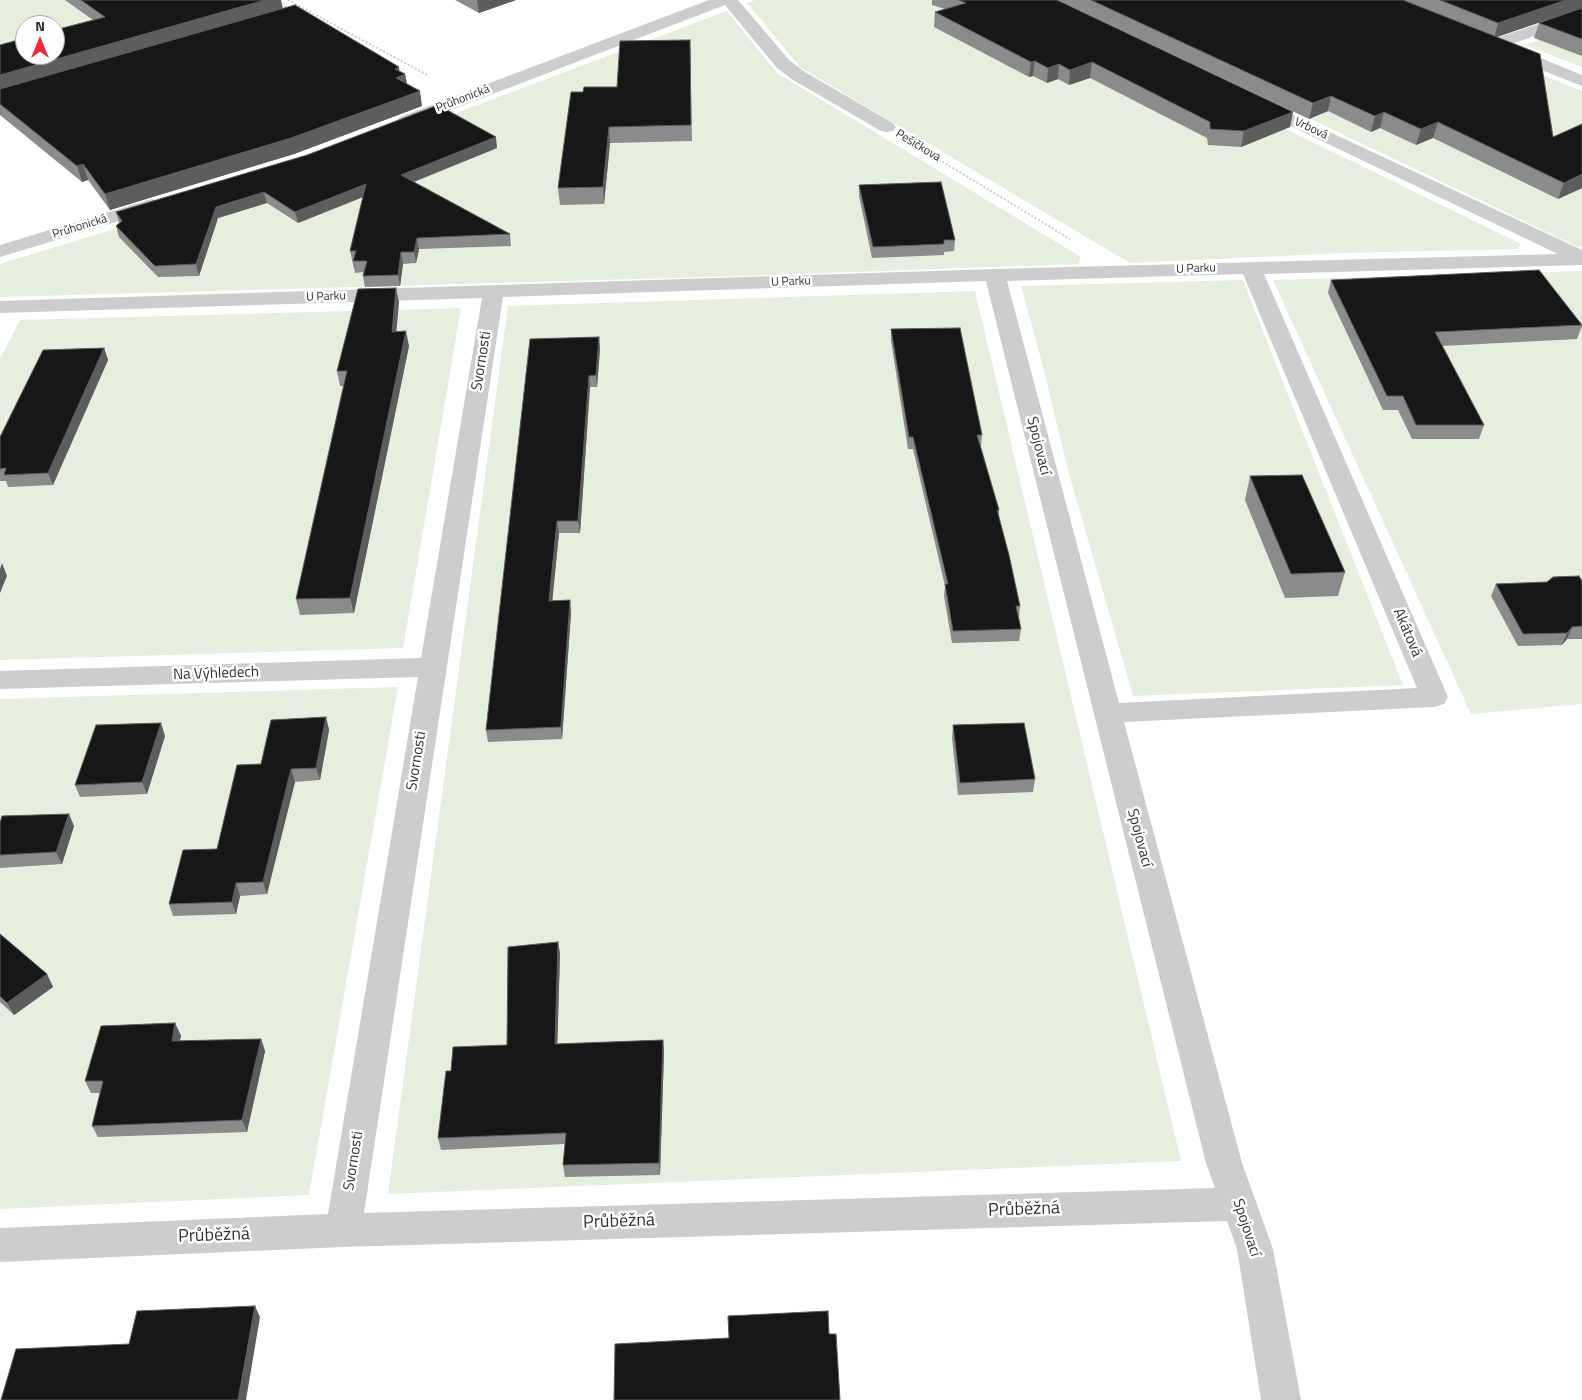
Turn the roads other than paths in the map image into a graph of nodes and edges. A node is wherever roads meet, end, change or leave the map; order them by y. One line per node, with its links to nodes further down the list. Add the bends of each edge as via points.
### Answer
1 (723, 0): 8 (street, Průhonická)
2 (730, 0): 9 (street, Pešičkova, via 783,64)
3 (1582, 14): 5 (street)
4 (1476, 38): 5 (street)
5 (1494, 44): 6 (street)
6 (1582, 81)
7 (1239, 95): 12 (street, Vrbová)
8 (394, 125)
9 (887, 127)
10 (165, 201): 11 (street, Průhonická)
11 (0, 251)
12 (1582, 259): 13 (street, U Parku)
13 (1251, 268): 14 (street, U Parku); 19 (street, Akátová, via 1434,697)
14 (994, 275): 15 (street, U Parku); 19 (street, Spojovací)
15 (493, 292): 16 (street, U Parku); 17 (street, Svornosti)
16 (3, 312)
17 (432, 667): 18 (street, Na Výhledech); 21 (street, Svornosti)
18 (0, 680)
19 (1107, 713): 20 (street, Spojovací, via 1224,1163)
20 (1238, 1204): 21 (street, Průběžná); 23 (street, Spojovací, via 1255,1249)
21 (344, 1230): 22 (street, Průběžná)
22 (0, 1245)
23 (1281, 1400)

